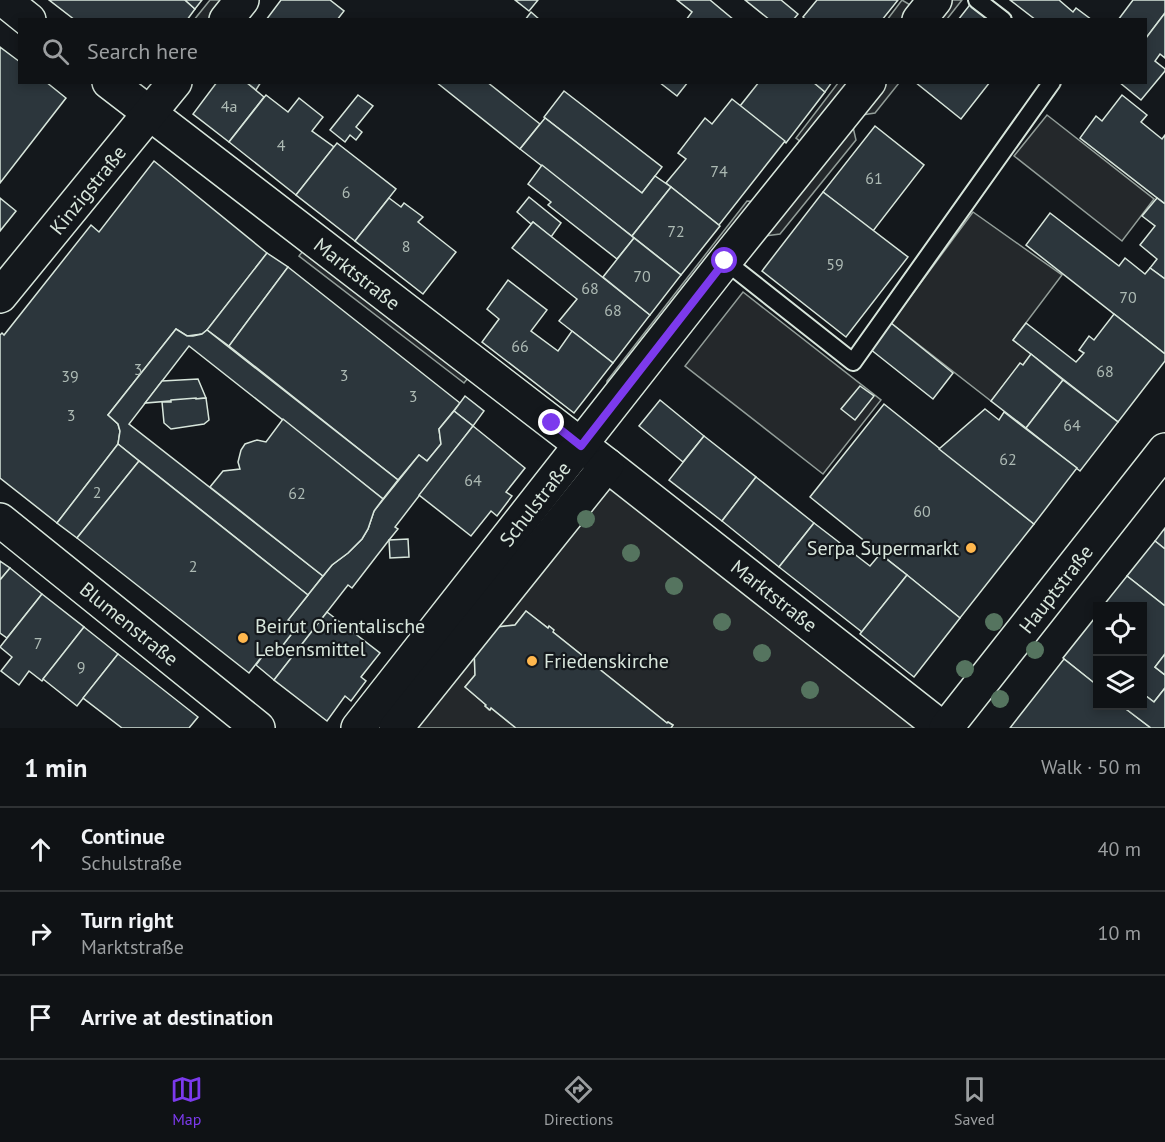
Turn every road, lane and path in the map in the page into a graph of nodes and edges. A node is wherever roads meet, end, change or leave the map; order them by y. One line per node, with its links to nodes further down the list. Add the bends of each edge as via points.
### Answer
1 (4, 0): 5 (street)
2 (242, 0): 6 (street)
3 (935, 0): 7 (street)
4 (977, 0): 8 (lane)
5 (26, 18)
6 (228, 18)
7 (921, 18)
8 (1000, 18)
9 (112, 84): 13 (street, Marktstraße)
10 (173, 84): 13 (street, Kinzigstraße)
11 (867, 84): 14 (street, Schulstraße)
12 (1051, 84): 14 (lane, via 853,362)
13 (150, 114): 15 (street, Kinzigstraße); 17 (street, Marktstraße)
14 (725, 261): 17 (street, Schulstraße)
15 (0, 296)
16 (1165, 450): 22 (street, Hauptstraße)
17 (594, 455): 20 (street, Schulstraße); 21 (street); 22 (street, Marktstraße)
18 (0, 520): 19 (street, Blumenstraße)
19 (258, 728)
20 (358, 728)
21 (396, 728)
22 (944, 728)

